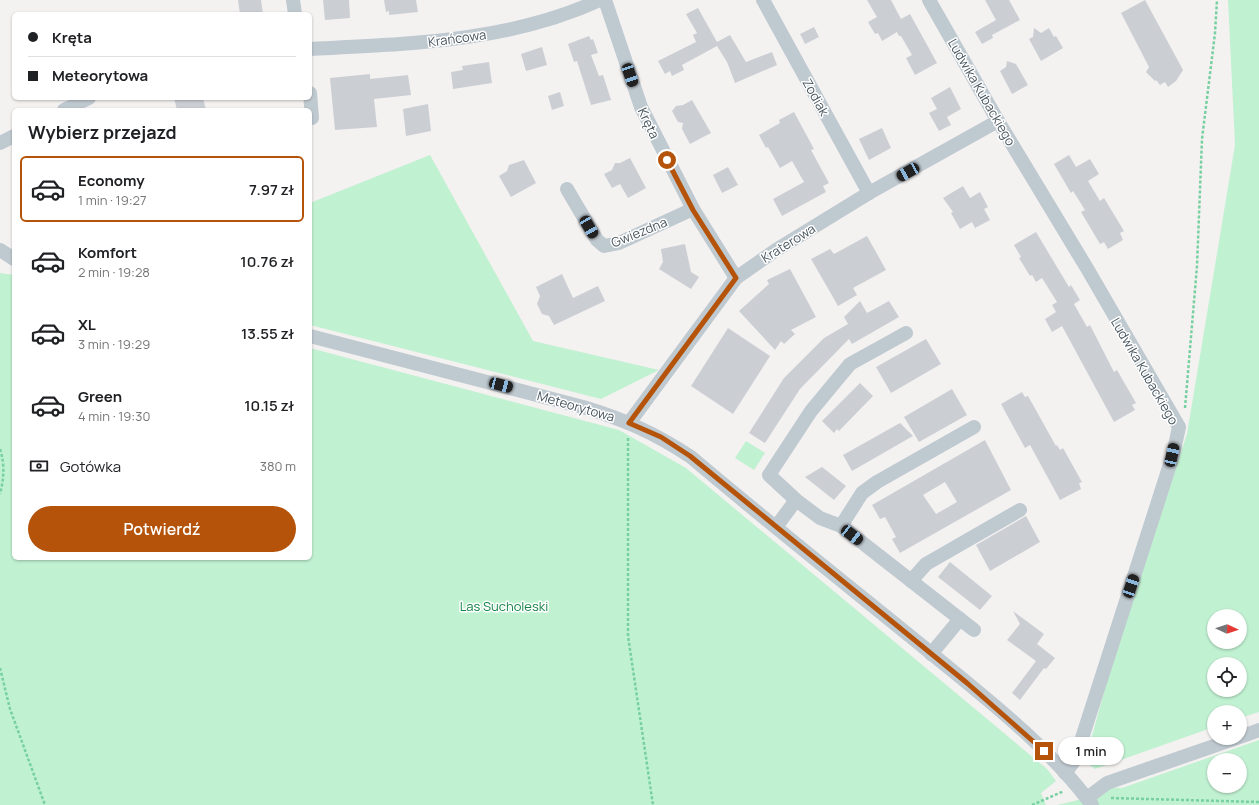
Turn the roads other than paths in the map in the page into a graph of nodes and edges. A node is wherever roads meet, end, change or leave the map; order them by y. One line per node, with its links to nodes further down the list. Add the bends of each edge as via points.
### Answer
1 (293, 0): 6 (street)
2 (605, 0): 15 (street, Kręta, via 641,107)
3 (763, 0): 14 (street, Zodiak)
4 (929, 0): 10 (street, Ludwika Kubackiego)
5 (592, 2): 7 (street, Krańcowa, via 533,23 457,39)
6 (295, 12)
7 (312, 49)
8 (85, 100): 9 (street)
9 (68, 108)
10 (998, 121): 14 (street, Kraterowa); 34 (street, Ludwika Kubackiego, via 1179,427)
11 (12, 137): 12 (street)
12 (0, 143)
13 (567, 189): 15 (street, Gwiezdna, via 597,240 604,246 619,243)
14 (869, 193): 18 (street, Kraterowa, via 776,250)
15 (693, 210): 18 (street, Kręta)
16 (0, 250): 17 (street)
17 (12, 258)
18 (736, 278): 21 (street, Kraterowa)
19 (906, 333): 23 (street, via 850,364 811,411 769,475)
20 (312, 337): 21 (street, Meteorytowa, via 582,407)
21 (629, 423): 26 (street, Meteorytowa, via 661,437 690,456)
22 (974, 427): 25 (street, via 862,493)
23 (796, 500): 25 (street, via 820,518); 26 (street)
24 (1020, 510): 27 (street, via 926,564)
25 (841, 526): 27 (street)
26 (776, 527): 30 (street, Meteorytowa)
27 (911, 581): 28 (street)
28 (960, 619): 29 (street); 30 (street)
29 (974, 630)
30 (932, 653): 34 (street, Meteorytowa, via 1023,732)
31 (1259, 730): 32 (street)
32 (1247, 734)
33 (1217, 745): 35 (street, via 1107,784)
34 (1069, 777): 35 (street, Meteorytowa)
35 (1089, 801)

